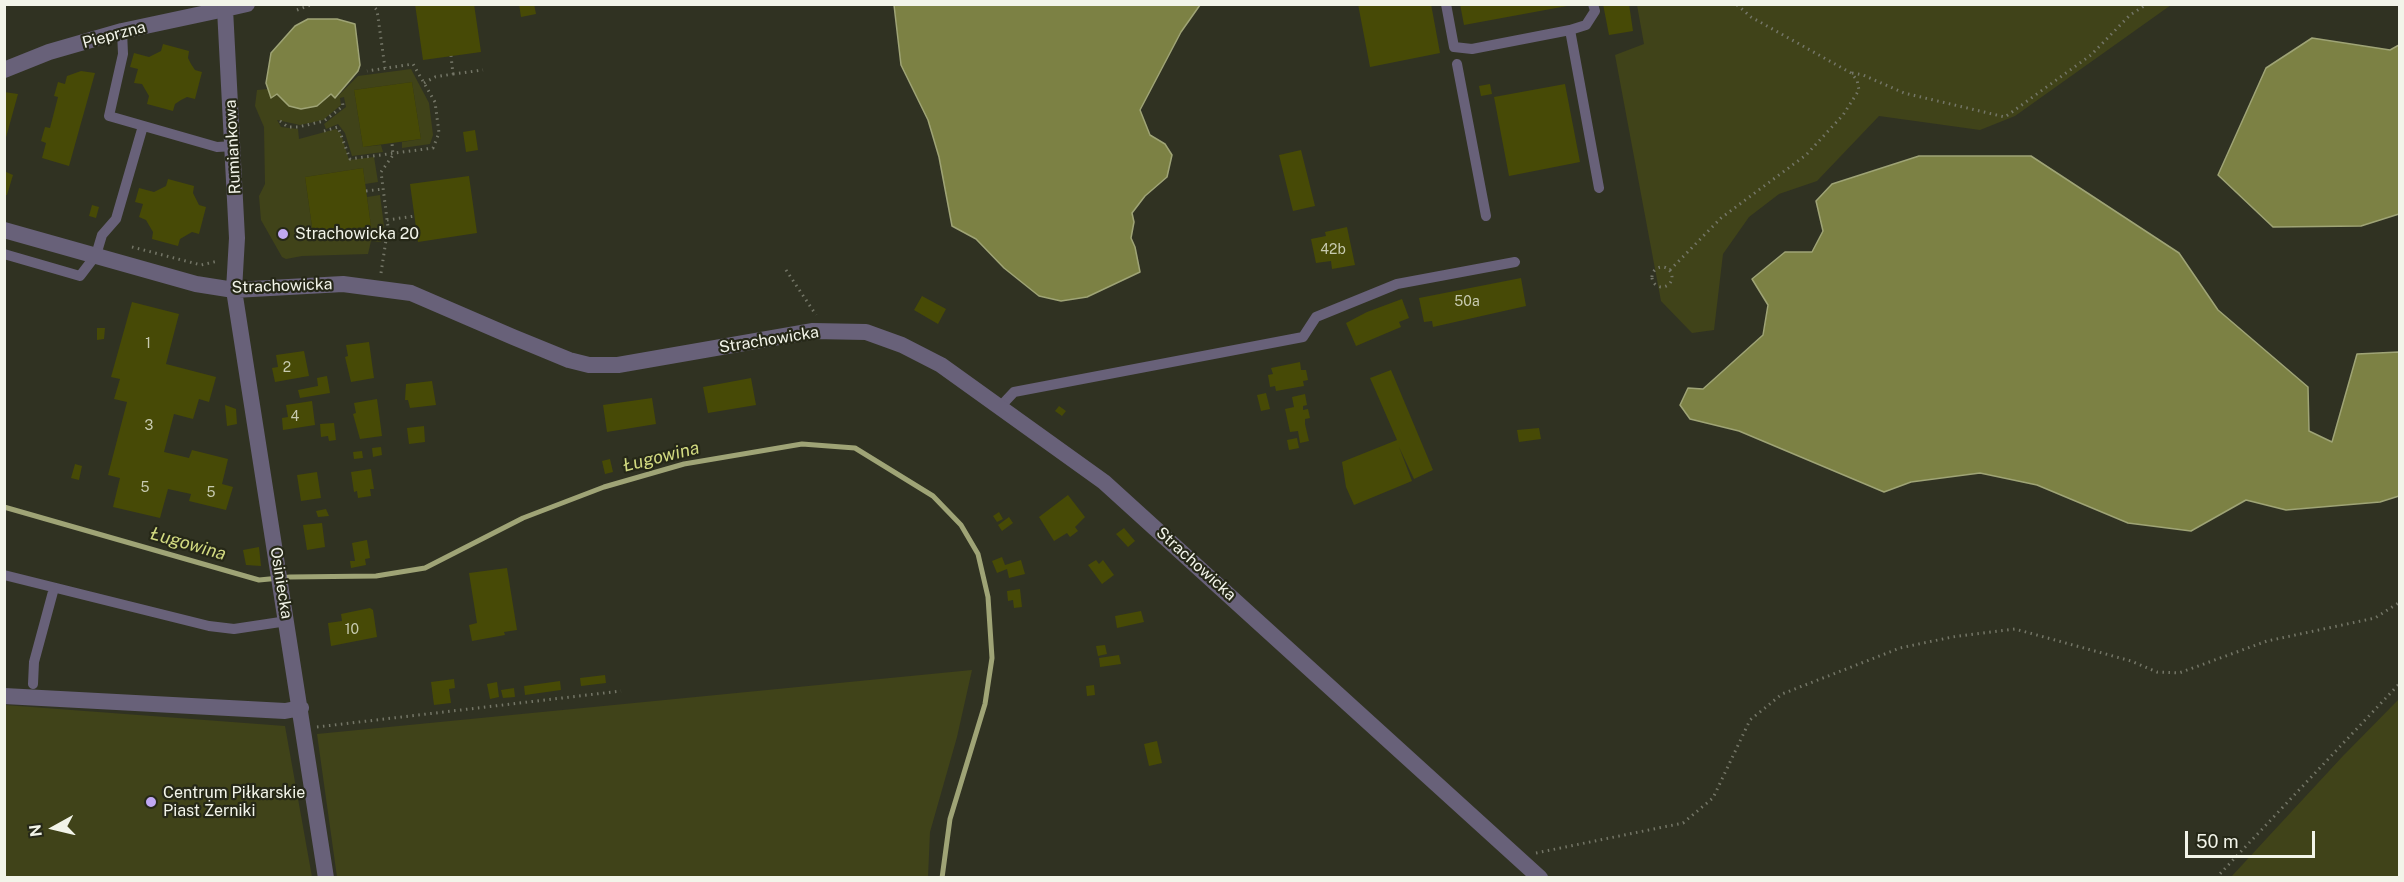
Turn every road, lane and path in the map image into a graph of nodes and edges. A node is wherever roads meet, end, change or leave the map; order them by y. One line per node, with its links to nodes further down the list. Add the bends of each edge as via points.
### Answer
1 (247, 4): 8 (street, Pieprzna)
2 (313, 4): 9 (path)
3 (371, 4): 14 (path, via 376,10)
4 (1446, 4): 10 (lane, via 1454,47 1472,49)
5 (1593, 4): 10 (lane, via 1595,11 1586,25)
6 (1736, 4): 18 (path, via 1751,17)
7 (2147, 4): 18 (path, via 2130,15 2091,55 2005,117 1904,93)
8 (225, 7): 11 (street, Pieprzna); 26 (street, Rumiankowa)
9 (297, 10)
10 (1570, 30): 28 (lane)
11 (122, 32): 15 (street, Pieprzna); 23 (lane, via 123,54 109,116)
12 (451, 56): 19 (path)
13 (1457, 64): 32 (lane)
14 (385, 68): 17 (path); 20 (path, via 413,64)
15 (4, 69)
16 (483, 70): 19 (path)
17 (367, 71)
18 (1851, 73): 41 (path, via 1859,90 1843,115 1806,155 1721,219)
19 (453, 74): 20 (path)
20 (424, 83): 27 (path, via 435,102 439,133 433,148)
21 (342, 99): 22 (path, via 343,106 324,122 288,127)
22 (280, 121)
23 (143, 126): 26 (lane, via 217,147); 35 (lane, via 116,219)
24 (324, 131): 27 (path, via 338,127 350,159)
25 (392, 143): 27 (path)
26 (234, 146): 43 (street, Rumiankowa)
27 (393, 153): 29 (path, via 381,172)
28 (1599, 188)
29 (383, 189): 30 (path); 33 (path)
30 (366, 191)
31 (415, 216): 33 (path)
32 (1486, 216)
33 (387, 220): 42 (path)
34 (4, 230): 37 (street, Strachowicka)
35 (101, 238): 37 (lane); 38 (path, via 201,265)
36 (4, 254): 37 (lane, via 81,276)
37 (96, 255): 43 (street, Strachowicka, via 196,284)
38 (220, 257)
39 (1515, 262): 45 (lane, via 1397,284 1316,317 1303,337 1014,392)
40 (786, 270): 44 (path, via 817,316)
41 (1670, 270): 41 (path, via 1669,285 1654,284 1655,270)
42 (378, 287): 43 (street, Strachowicka, via 343,284); 44 (street, Strachowicka, via 411,293 589,365 618,365)
43 (234, 290): 49 (street, Osiniecka)
44 (820, 331): 45 (street, Strachowicka, via 866,332 902,345 941,364)
45 (999, 408): 56 (street, Strachowicka, via 1104,482)
46 (4, 575): 47 (lane)
47 (54, 588): 49 (lane, via 209,626 234,629); 51 (lane, via 34,662)
48 (2400, 602): 56 (path, via 2375,618 2267,641 2179,673 2157,672 2015,629 1900,648 1782,694 1750,720 1713,798 1683,823)
49 (287, 621): 54 (street, Osiniecka)
50 (2400, 683): 59 (path)
51 (33, 684)
52 (621, 691): 55 (path, via 325,728)
53 (4, 696): 54 (street, via 285,711)
54 (301, 708): 55 (street, Osiniecka)
55 (303, 727): 57 (street, Osiniecka)
56 (1516, 856): 58 (street, Strachowicka)
57 (326, 878)
58 (1540, 878)
59 (2216, 878)

